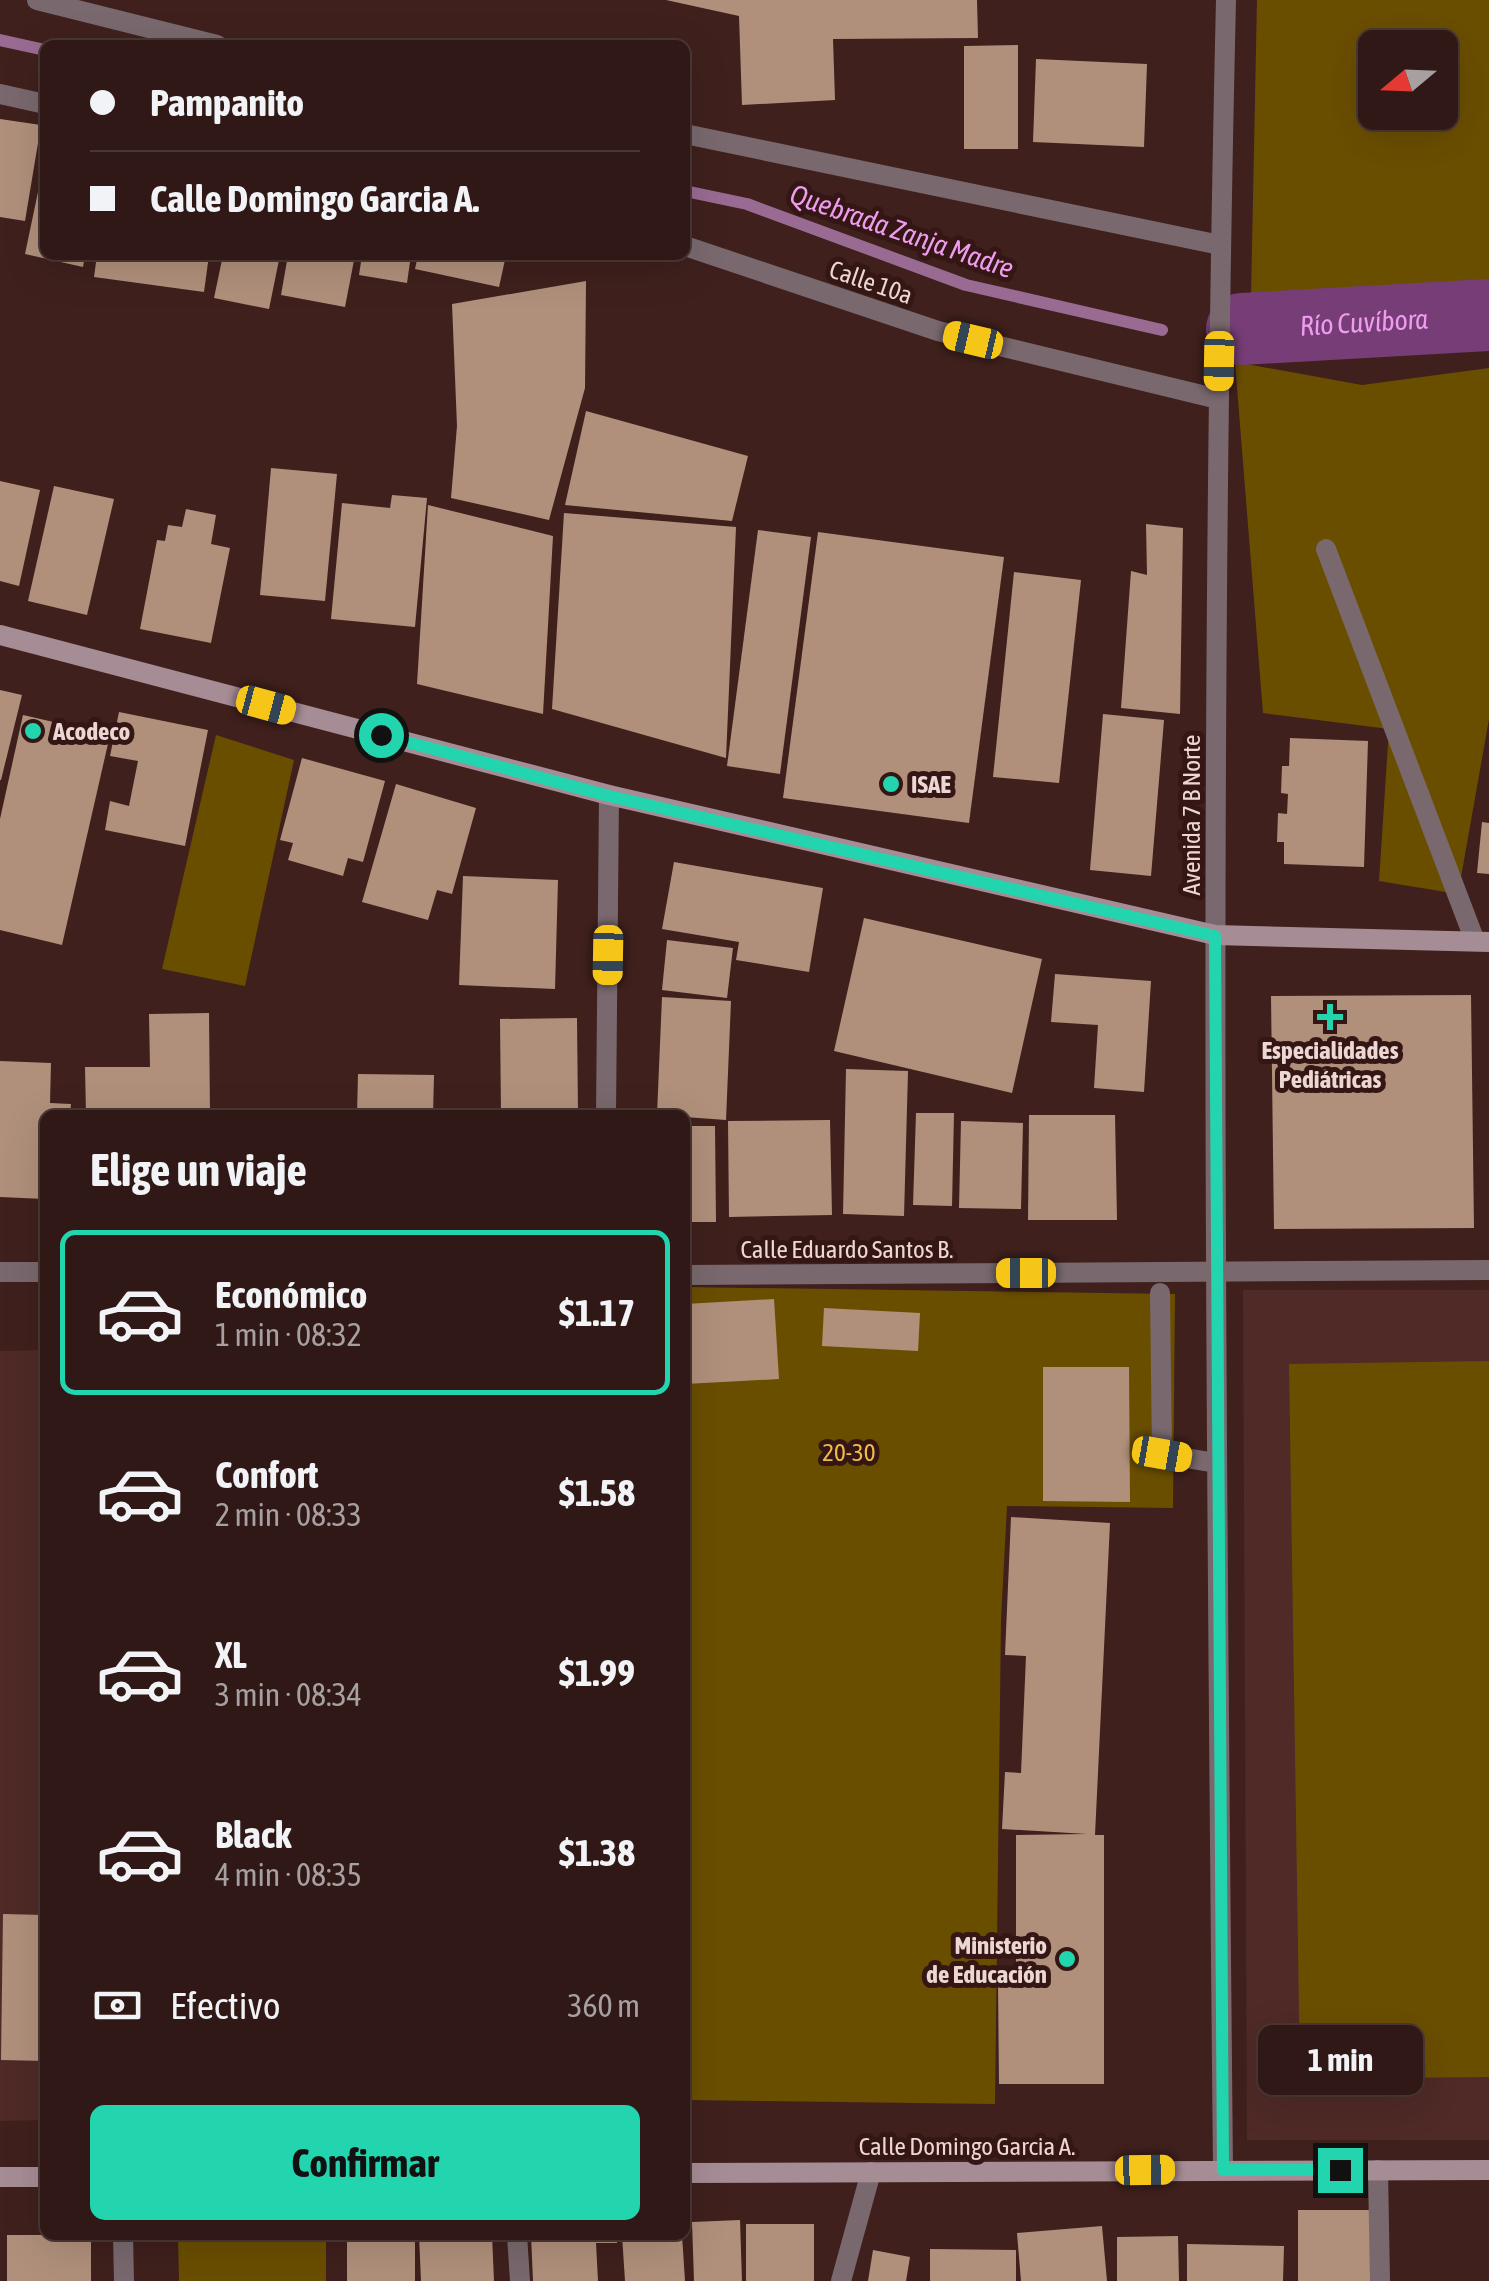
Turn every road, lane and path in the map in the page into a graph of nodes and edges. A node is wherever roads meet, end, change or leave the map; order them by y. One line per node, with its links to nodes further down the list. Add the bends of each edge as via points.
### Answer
1 (37, 0): 3 (street)
2 (1226, 0): 7 (street, Avenida 7 B Norte)
3 (197, 40)
4 (0, 94): 5 (street)
5 (40, 103)
6 (690, 135): 7 (street)
7 (1220, 245): 9 (street, Avenida 7 B Norte)
8 (690, 248): 9 (street, Calle 10a, via 938,332)
9 (1218, 399): 13 (street, Avenida 7 B Norte)
10 (1326, 549): 14 (street)
11 (0, 635): 12 (main road)
12 (609, 796): 13 (main road); 15 (street)
13 (1215, 936): 14 (main road); 19 (street, Avenida 7 B Norte)
14 (1482, 941)
15 (606, 1110)
16 (1489, 1270): 19 (street, Calle Eduardo Santos B.)
17 (0, 1272): 18 (street)
18 (40, 1272)
19 (1215, 1272): 20 (street, Calle Eduardo Santos B.); 22 (street, Avenida 7 B Norte)
20 (690, 1275)
21 (1160, 1293): 22 (street, via 1162,1454)
22 (1216, 1463): 23 (street, Avenida 7 B Norte)
23 (1223, 2170): 24 (main road, Calle Domingo Garcia A.); 26 (main road, Calle Domingo Garcia A.)
24 (1378, 2170): 25 (main road, Calle Domingo Garcia A.); 35 (street)
25 (1489, 2170)
26 (870, 2172): 27 (main road, Calle Domingo Garcia A.); 34 (street)
27 (690, 2174)
28 (0, 2177): 29 (main road)
29 (40, 2177)
30 (123, 2240): 32 (street)
31 (517, 2240): 33 (street)
32 (124, 2281)
33 (520, 2281)
34 (840, 2281)
35 (1380, 2281)

